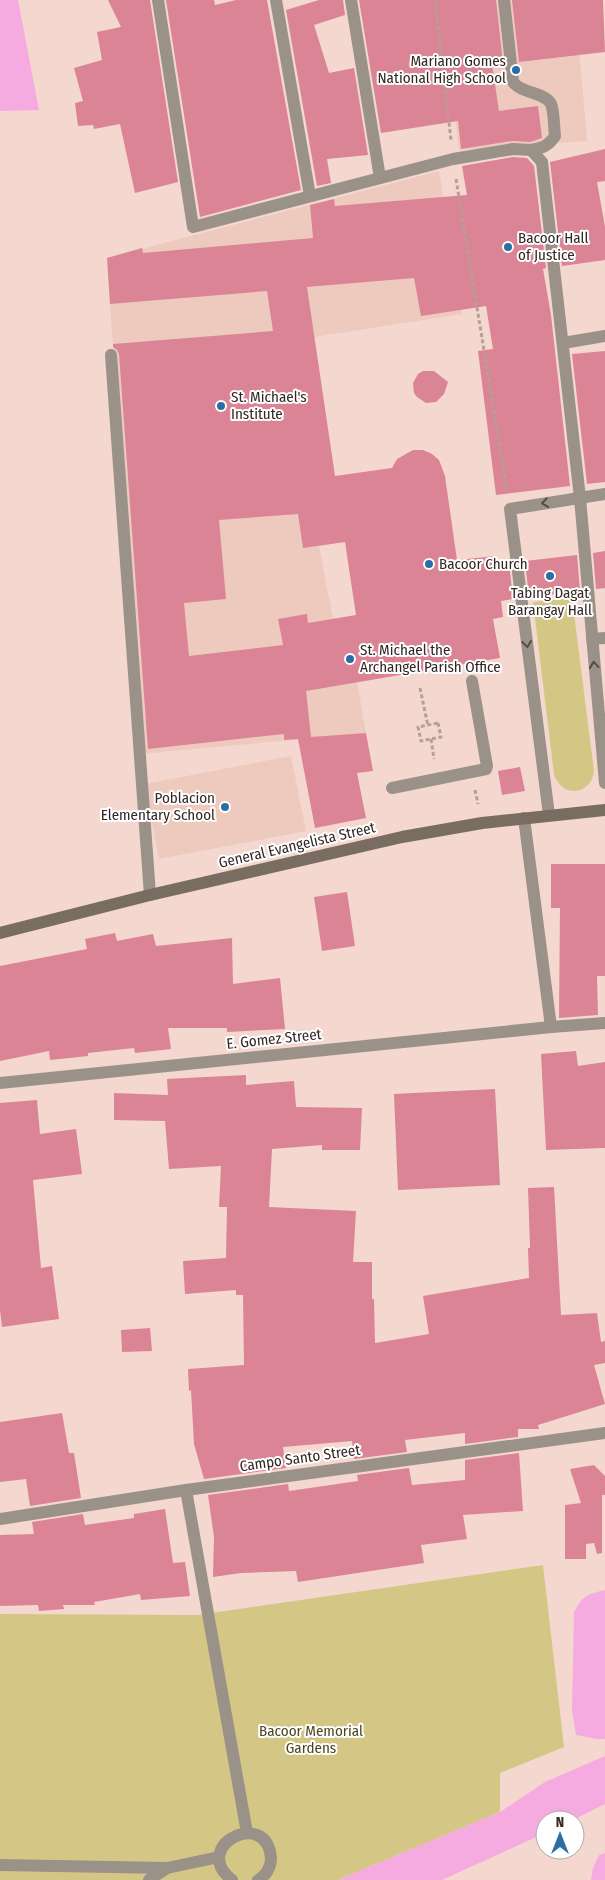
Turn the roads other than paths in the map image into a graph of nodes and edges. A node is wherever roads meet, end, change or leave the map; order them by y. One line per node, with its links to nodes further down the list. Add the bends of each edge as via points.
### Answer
1 (158, 0): 7 (street, via 193,227)
2 (276, 0): 7 (street)
3 (351, 0): 6 (street)
4 (504, 0): 5 (street, via 513,82 551,104 555,136 544,147)
5 (531, 150): 6 (street, via 513,149 454,159); 9 (street, via 542,162)
6 (380, 178): 7 (street)
7 (310, 196)
8 (605, 336): 9 (street)
9 (563, 343): 12 (street)
10 (111, 355): 21 (street)
11 (605, 494): 12 (street)
12 (580, 498): 14 (street); 19 (street, one-way to 19, via 510,509)
13 (605, 638): 14 (street)
14 (592, 640): 16 (street, one-way to 14)
15 (472, 681): 17 (street, via 487,766 471,773)
16 (605, 783)
17 (392, 788)
18 (605, 810): 19 (main road, General Evangelista Street)
19 (549, 815): 20 (main road, General Evangelista Street)
20 (524, 818): 21 (main road, General Evangelista Street, via 402,838); 24 (street)
21 (150, 895): 22 (main road, General Evangelista Street)
22 (0, 933)
23 (605, 1023): 24 (street, E. Gomez Street)
24 (551, 1026): 25 (street, E. Gomez Street)
25 (0, 1083)
26 (605, 1433): 27 (street, Campo Santo Street)
27 (186, 1490): 28 (street, Campo Santo Street); 29 (street)
28 (0, 1519)
29 (247, 1833): 30 (street, via 234,1836 224,1844); 35 (street, via 265,1841 270,1850 268,1870)
30 (219, 1857): 32 (street); 34 (street, via 226,1876)
31 (0, 1865): 32 (street)
32 (167, 1868): 33 (street)
33 (149, 1880)
34 (232, 1880)
35 (258, 1880)

